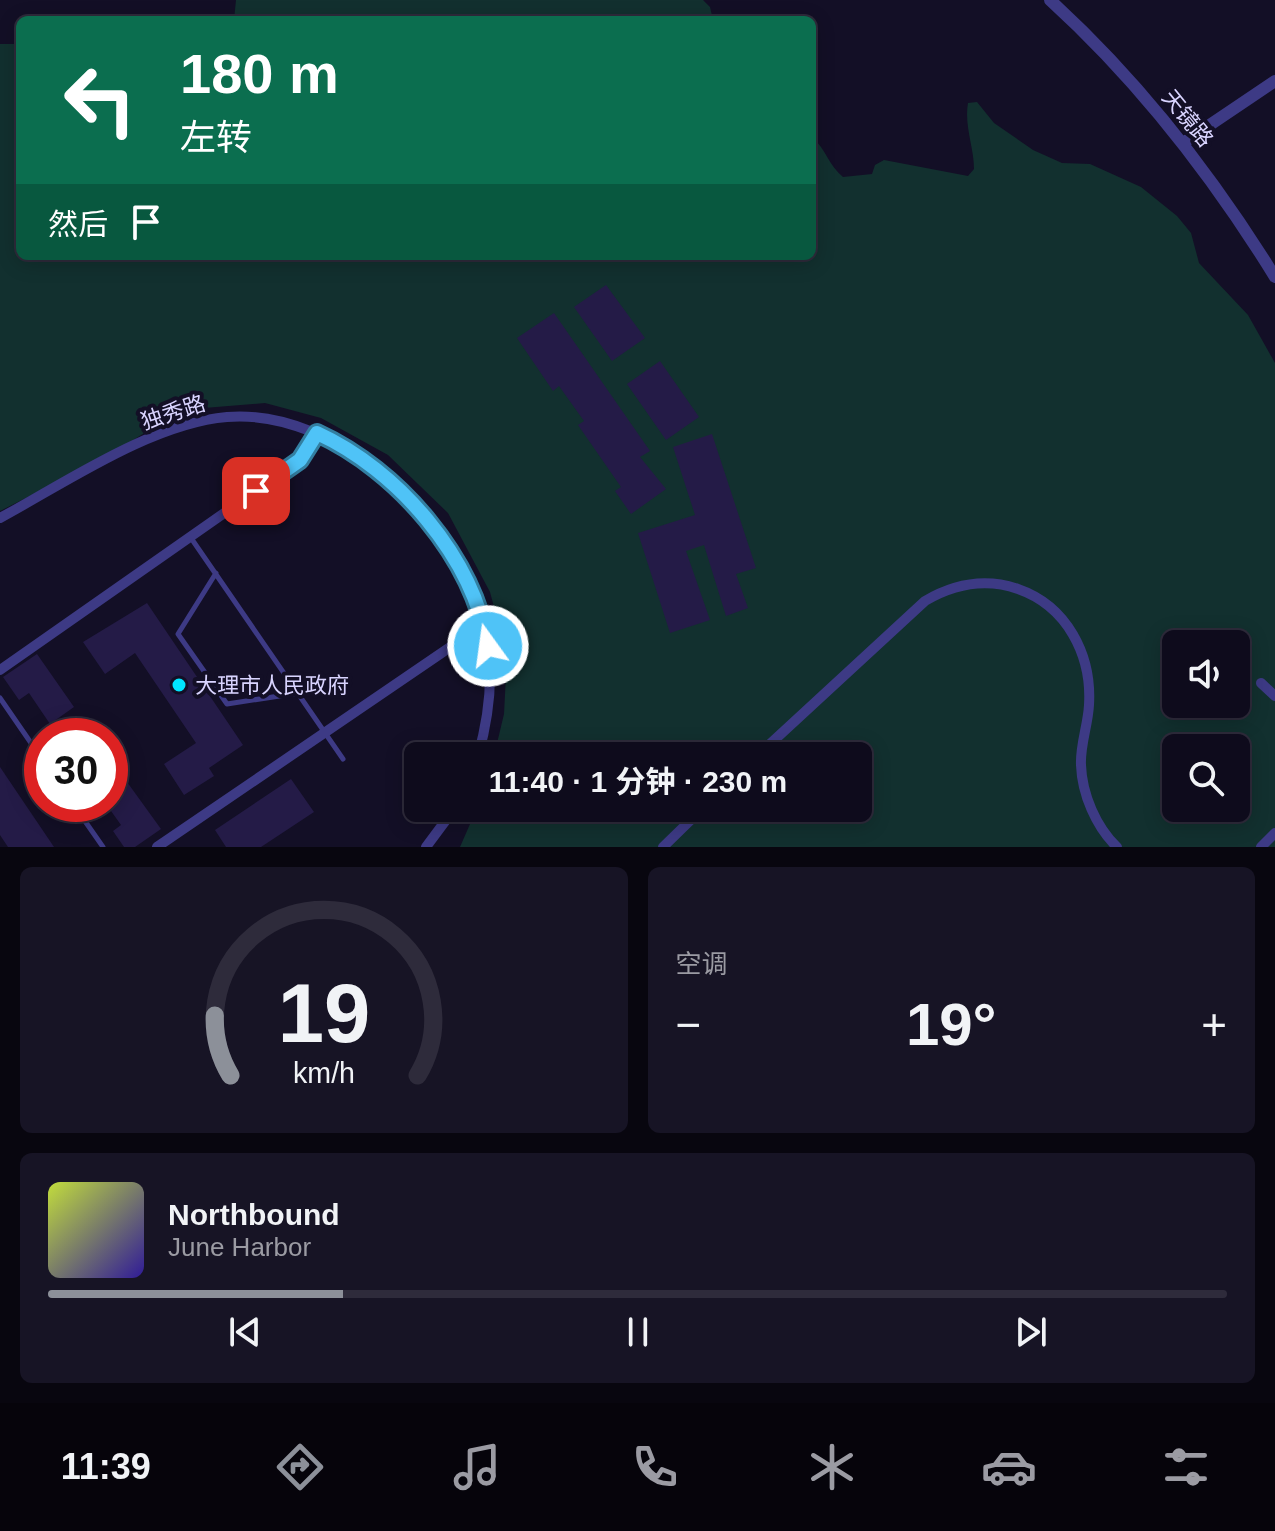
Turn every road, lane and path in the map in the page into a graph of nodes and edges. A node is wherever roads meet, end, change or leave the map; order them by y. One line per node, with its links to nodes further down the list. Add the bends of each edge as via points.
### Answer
1 (1050, 0): 3 (street, 天镜路, via 1134,84)
2 (1275, 81): 3 (street)
3 (1183, 143): 4 (street, 天镜路)
4 (1275, 277)
5 (317, 433): 6 (street, 独秀路, via 264,418 200,421 132,448); 7 (street, via 300,460); 9 (street, 独秀路, via 370,465 415,508 461,570)
6 (0, 518)
7 (191, 537): 8 (lane); 10 (street)
8 (216, 573): 12 (lane); 12 (lane, via 178,634 227,704)
9 (484, 624): 15 (street); 17 (street, 独秀路, via 490,686)
10 (0, 670)
11 (1261, 683): 13 (street)
12 (299, 693): 15 (lane)
13 (1275, 696)
14 (0, 698): 16 (lane)
15 (326, 732): 19 (lane); 25 (street)
16 (24, 733)
17 (480, 742)
18 (772, 742): 28 (street, via 925,601 958,586 1010,587 1055,610 1081,651 1090,695 1082,779 1094,814)
19 (343, 759)
20 (86, 822): 24 (lane)
21 (445, 822): 26 (street)
22 (689, 822): 27 (street)
23 (1275, 833): 29 (street)
24 (103, 847)
25 (157, 847)
26 (426, 847)
27 (663, 847)
28 (1117, 847)
29 (1261, 847)

